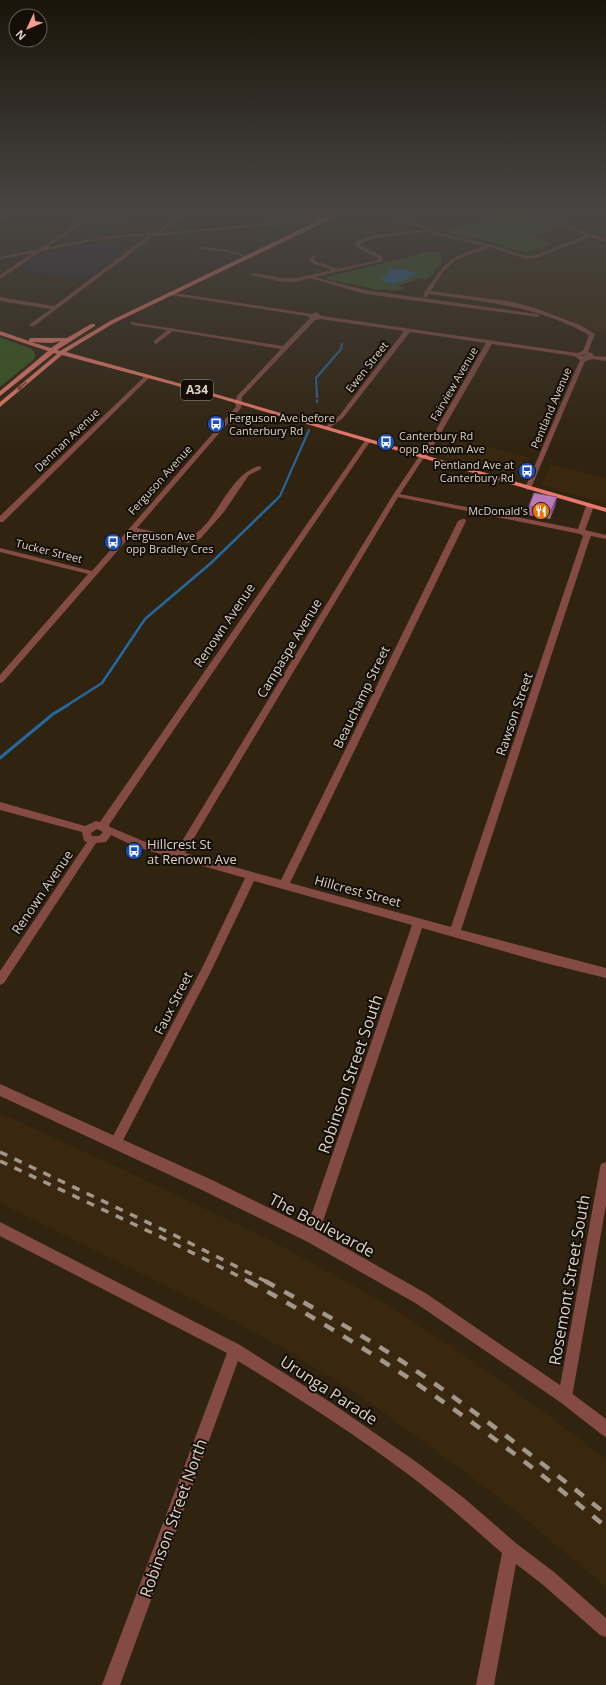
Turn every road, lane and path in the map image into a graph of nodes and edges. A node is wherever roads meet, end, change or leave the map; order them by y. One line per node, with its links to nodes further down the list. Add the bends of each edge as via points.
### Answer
1 (80, 290): 9 (street)
2 (167, 290): 19 (highway)
3 (178, 290): 6 (highway)
4 (356, 290): 8 (street)
5 (427, 292): 8 (street); 27 (street, Pentland Avenue, via 513,304 568,322 592,334)
6 (171, 293): 11 (street); 15 (highway)
7 (0, 299): 9 (street)
8 (422, 300): 10 (street)
9 (56, 308): 13 (street)
10 (537, 316)
11 (312, 317): 16 (street); 23 (street)
12 (133, 323): 17 (street)
13 (32, 325)
14 (0, 329): 20 (highway, A34)
15 (100, 329): 25 (highway); 26 (highway, via 84,344 83,350)
16 (409, 329): 22 (street); 36 (street, Ewen Street)
17 (171, 330): 21 (street); 23 (street)
18 (0, 333): 20 (highway, A34)
19 (74, 336): 20 (highway); 24 (highway)
20 (31, 342): 24 (highway, A34); 29 (highway, via 39,352)
21 (156, 342)
22 (490, 342): 27 (street); 40 (street, Fairview Avenue)
23 (284, 348): 34 (street, via 239,397)
24 (54, 349): 25 (highway, A34); 29 (highway)
25 (64, 352): 26 (highway, A34); 30 (highway); 31 (highway, A34)
26 (89, 356): 31 (highway, A34, via 107,361)
27 (584, 356): 28 (street, via 590,354 592,357); 42 (street, Pentland Avenue)
28 (606, 359)
29 (35, 365): 33 (highway)
30 (45, 367): 31 (highway, via 63,361 78,361); 35 (highway, one-way to 35)
31 (115, 367): 32 (highway, A34)
32 (148, 376): 34 (highway, A34); 46 (street, Denman Avenue)
33 (0, 394)
34 (238, 402): 37 (highway, A34); 48 (street, Ferguson Avenue, via 239,407)
35 (0, 405)
36 (341, 418): 37 (street, Ewen Street); 38 (street, Ewen Street)
37 (327, 428): 38 (highway, A34)
38 (335, 430): 39 (highway, A34)
39 (368, 440): 40 (highway, A34); 55 (street, Renown Avenue)
40 (423, 456): 42 (highway, A34); 43 (street, Campaspe Avenue)
41 (259, 468): 48 (street, via 247,474 217,516 193,539 183,540)
42 (528, 488): 44 (highway, A34)
43 (396, 495): 49 (street); 59 (street, Campaspe Avenue)
44 (590, 506): 45 (highway, A34); 49 (street, Rawson Street)
45 (606, 510)
46 (0, 520)
47 (462, 521): 61 (street, Beauchamp Street)
48 (131, 529): 52 (street, Ferguson Avenue)
49 (581, 532): 50 (street); 63 (street, Rawson Street, via 587,536 586,541)
50 (606, 537)
51 (0, 550): 52 (street, Tucker Street)
52 (92, 573): 53 (street, Ferguson Avenue)
53 (0, 680)
54 (0, 806): 56 (street)
55 (105, 828): 56 (street, via 96,825); 57 (street, via 107,835); 58 (street, Hillcrest Street)
56 (87, 830): 57 (street, via 88,838)
57 (98, 840): 58 (street, Hillcrest Street); 66 (street, Renown Avenue)
58 (140, 844): 59 (street, Hillcrest Street)
59 (179, 855): 60 (street, Hillcrest Street)
60 (251, 876): 61 (street, Hillcrest Street); 69 (street, Faux Street, via 207,968)
61 (284, 885): 62 (street, Hillcrest Street)
62 (419, 922): 63 (street, Hillcrest Street); 72 (street, Robinson Street South)
63 (455, 932): 64 (street, Hillcrest Street)
64 (569, 965): 65 (street, Hillcrest Street); 67 (street, Hillcrest Street)
65 (606, 973)
66 (0, 980)
67 (606, 980)
68 (0, 1090): 69 (street, The Boulevarde)
69 (116, 1142): 72 (street, The Boulevarde)
70 (606, 1168): 74 (street, Rosemont Street South)
71 (0, 1229): 73 (street, Urunga Parade)
72 (311, 1236): 74 (street, The Boulevarde, via 422,1299)
73 (235, 1350): 76 (street, Urunga Parade, via 328,1409 410,1466); 78 (street, Robinson Street North)
74 (565, 1397): 75 (street, The Boulevarde)
75 (606, 1429)
76 (511, 1550): 77 (street, Urunga Parade, via 548,1578); 79 (street)
77 (606, 1629)
78 (111, 1685)
79 (485, 1685)

